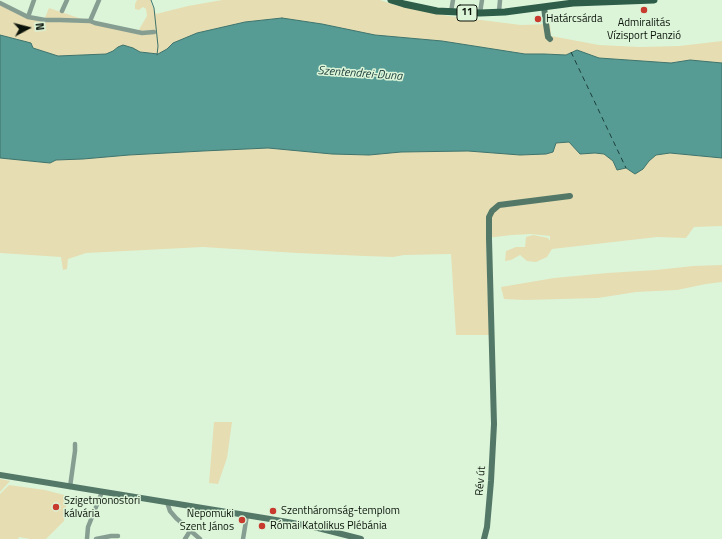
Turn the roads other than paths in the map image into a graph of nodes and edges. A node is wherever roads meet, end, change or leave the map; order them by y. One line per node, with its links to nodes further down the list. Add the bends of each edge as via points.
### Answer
1 (34, 0): 16 (street)
2 (67, 0): 12 (street)
3 (99, 0): 17 (street)
4 (391, 0): 13 (main road, 11, via 420,8)
5 (453, 0): 13 (street)
6 (482, 0): 15 (street)
7 (500, 0): 14 (street)
8 (654, 0): 9 (main road, 11)
9 (573, 2): 11 (main road, 11)
10 (0, 3): 16 (street)
11 (546, 4): 14 (main road, 11); 19 (street, via 546,24)
12 (62, 11)
13 (450, 12): 15 (main road, 11)
14 (499, 12): 15 (main road, 11)
15 (480, 13)
16 (28, 16): 17 (street, via 45,20)
17 (90, 21): 18 (street, via 142,33)
18 (154, 32)
19 (550, 39)
20 (570, 196): 35 (street, Rév út, via 499,205 489,217 494,424)
21 (75, 444): 23 (street)
22 (0, 475): 23 (street)
23 (70, 487): 24 (street)
24 (102, 492): 25 (street); 29 (street, via 88,527)
25 (167, 502): 26 (street); 27 (street, via 170,511)
26 (247, 515): 33 (street); 34 (street, via 310,526)
27 (190, 531): 31 (street); 32 (street)
28 (118, 536): 30 (street)
29 (87, 539)
30 (96, 539)
31 (185, 539)
32 (200, 539)
33 (242, 539)
34 (361, 539)
35 (484, 539)

